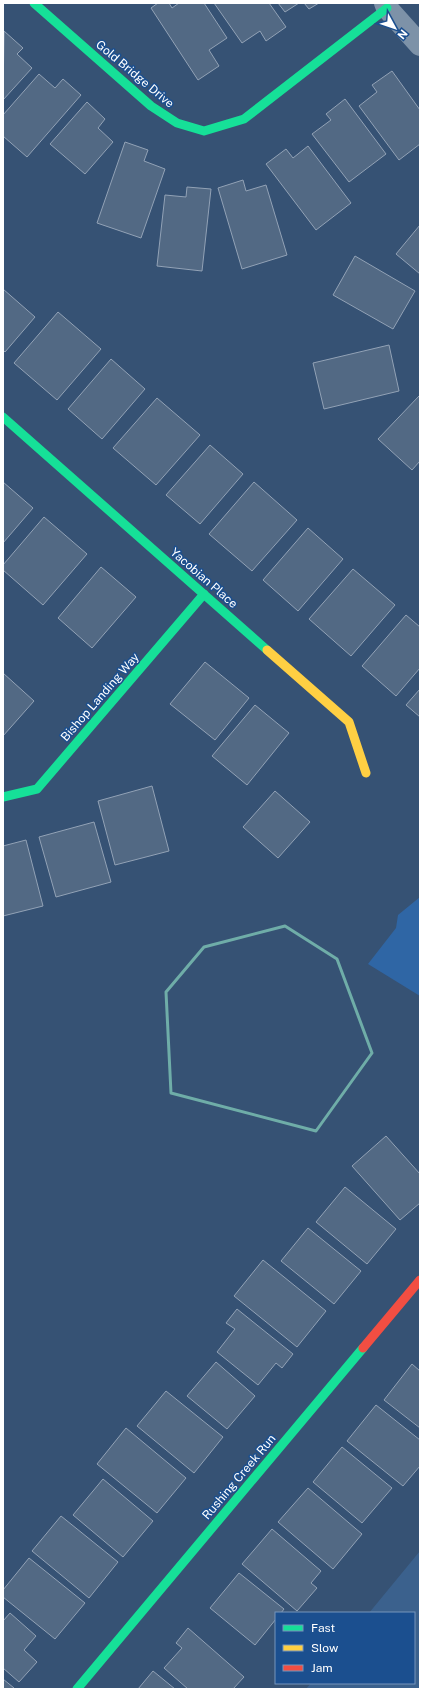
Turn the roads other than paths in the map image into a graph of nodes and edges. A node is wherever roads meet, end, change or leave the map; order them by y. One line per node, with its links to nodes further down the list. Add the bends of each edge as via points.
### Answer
1 (34, 3): 2 (street, Gold Bridge Drive, via 151,106 177,123 204,131 244,119)
2 (386, 5): 3 (street)
3 (420, 45)
4 (3, 416): 5 (street, Yacobian Place)
5 (204, 594): 6 (street, Yacobian Place, via 349,722); 7 (street, Bishop Landing Way, via 38,789)
6 (366, 773)
7 (3, 797)
8 (420, 1280): 9 (street, Rushing Creek Run)
9 (77, 1689)

